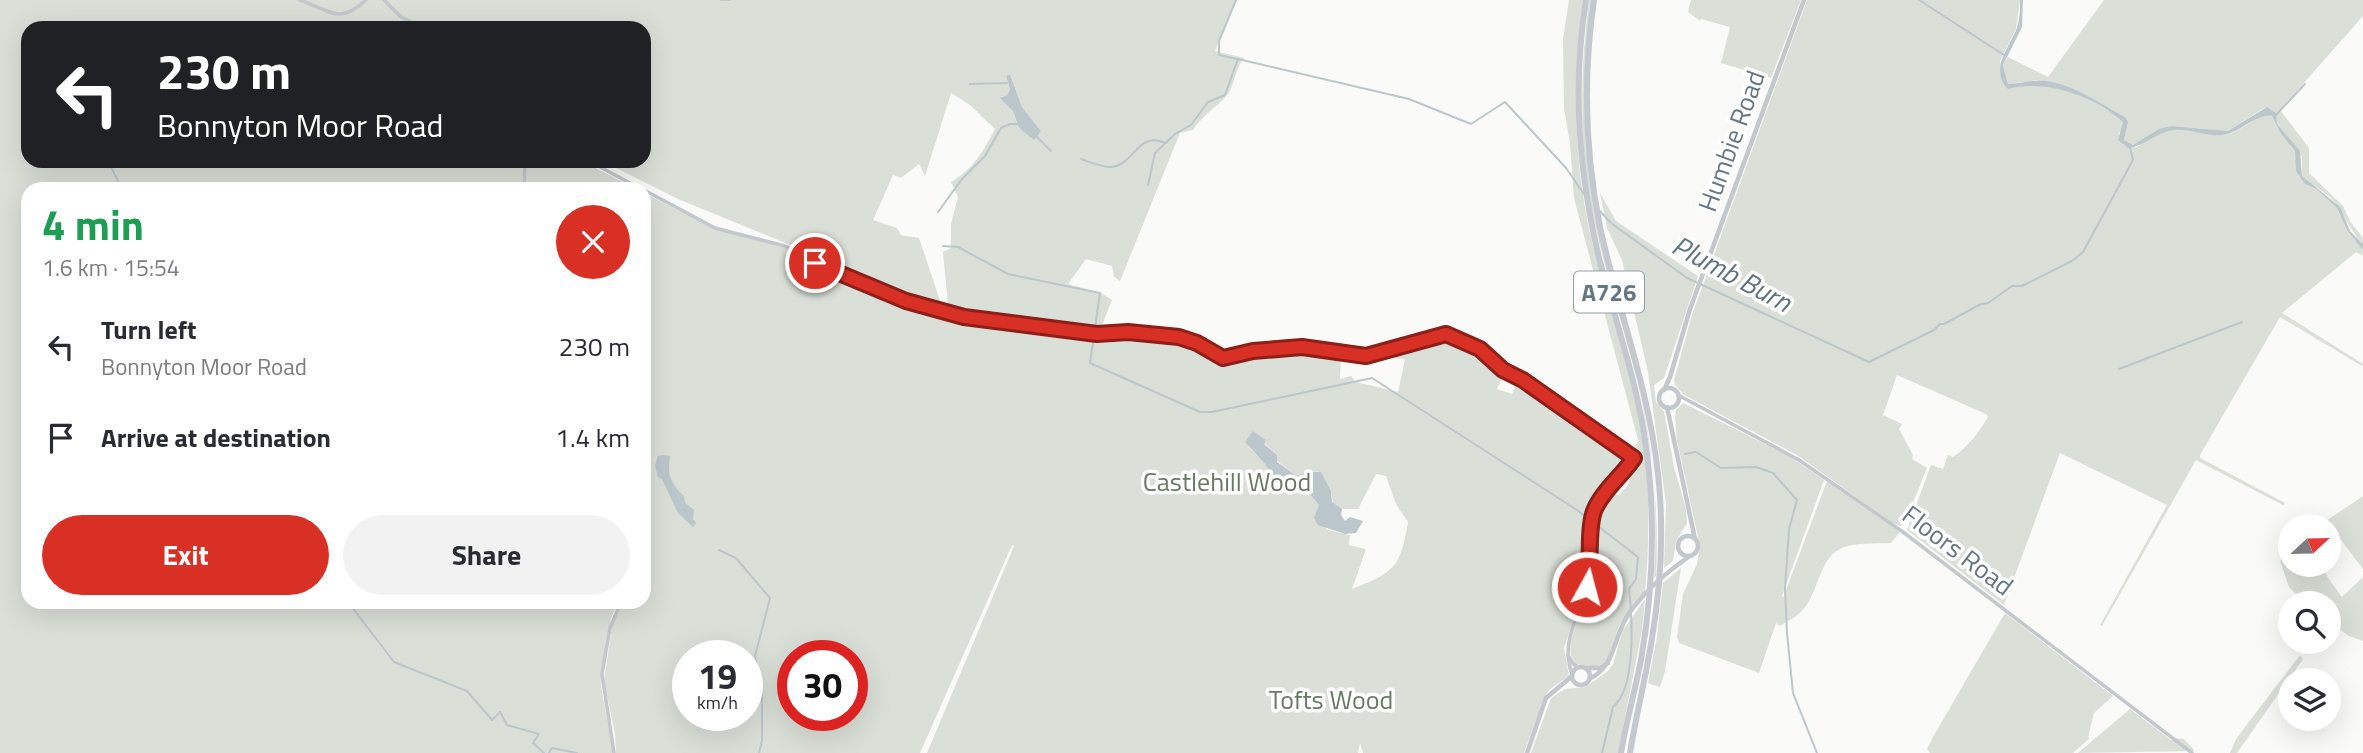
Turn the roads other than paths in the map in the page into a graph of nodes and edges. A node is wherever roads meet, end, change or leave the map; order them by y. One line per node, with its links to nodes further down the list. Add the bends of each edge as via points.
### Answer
1 (300, 0): 2 (street, via 342,15 352,13)
2 (366, 0)
3 (384, 0): 7 (street)
4 (1586, 0): 33 (highway, A726, via 1578,96 1584,178 1644,433 1653,522 1641,662)
5 (1594, 0): 34 (highway, A726, via 1586,90 1592,175 1600,227 1644,390 1660,504 1652,637)
6 (1804, 0): 11 (street, Humbie Road, via 1690,309)
7 (409, 21)
8 (602, 168): 9 (street)
9 (628, 182)
10 (651, 194): 23 (street, via 715,228 785,246 830,271 906,301 964,317 1097,334 1179,337 1223,358 1302,347 1366,356 1446,334 1480,349 1503,370 1634,458 1591,519 1591,571)
11 (1670, 377): 12 (street, Humbie Road); 13 (street)
12 (1664, 390): 13 (street); 14 (street, via 1660,401)
13 (1676, 398): 14 (street); 15 (street); 35 (street, Floors Road, via 1799,460 1903,532)
14 (1667, 407): 15 (street)
15 (1671, 419): 16 (street)
16 (1692, 521): 17 (street); 18 (street)
17 (1683, 538): 18 (street); 19 (street)
18 (1695, 539): 20 (street, via 1697,549)
19 (1678, 547): 20 (street); 21 (street)
20 (1690, 556): 21 (street)
21 (1673, 567): 24 (street, via 1630,611)
22 (618, 609): 31 (street, via 602,674)
23 (1566, 649): 25 (street); 27 (street)
24 (1609, 662): 26 (street); 28 (street)
25 (1578, 667): 26 (street); 27 (street)
26 (1586, 668): 28 (street)
27 (1571, 675): 29 (street); 30 (street)
28 (1589, 679): 29 (street)
29 (1576, 684): 30 (street)
30 (1560, 687): 32 (street, via 1546,698)
31 (614, 753)
32 (1527, 753)
33 (1620, 753)
34 (1630, 753)
35 (2192, 753)

